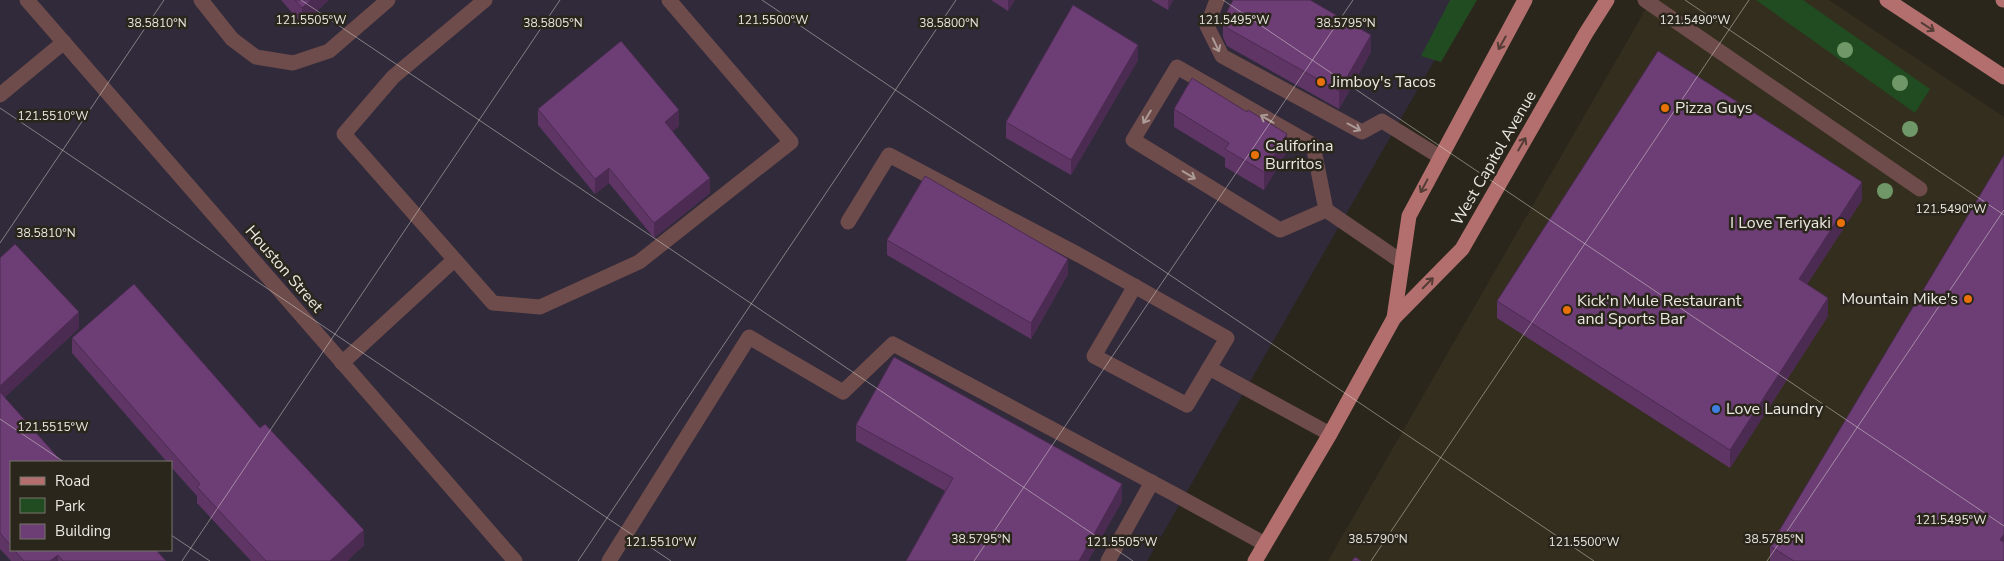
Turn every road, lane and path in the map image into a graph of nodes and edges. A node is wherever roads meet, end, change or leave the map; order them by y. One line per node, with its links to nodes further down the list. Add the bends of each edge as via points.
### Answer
1 (27, 0): 11 (street, Houston Street)
2 (201, 0): 3 (street, via 232,39 256,56 293,63 329,51)
3 (388, 0)
4 (485, 0): 18 (street, via 392,77 344,134)
5 (669, 0): 18 (street, via 791,142 639,262 540,307 493,303)
6 (1217, 0): 14 (street, one-way to 14, via 1207,26 1222,56 1362,132 1382,121)
7 (1525, 0): 14 (main road, West Capitol Avenue, one-way to 14)
8 (1607, 0): 21 (main road, West Capitol Avenue, one-way to 8, via 1462,249)
9 (1645, 0): 15 (street)
10 (1887, 0): 12 (main road, one-way to 12)
11 (64, 42): 13 (street); 22 (street, Houston Street)
12 (2002, 72)
13 (0, 94)
14 (1440, 156): 19 (main road, West Capitol Avenue, one-way to 19, via 1409,216)
15 (1920, 189)
16 (1326, 210): 16 (street, one-way to 16, via 1313,145 1177,67 1133,140 1280,230); 19 (street)
17 (848, 222): 20 (street, via 889,155)
18 (454, 260): 22 (street)
19 (1402, 262): 21 (main road, West Capitol Avenue)
20 (1135, 286): 23 (street, via 1227,338); 23 (street, via 1094,356 1187,406)
21 (1394, 318): 24 (main road, West Capitol Avenue)
22 (342, 363): 27 (street, Houston Street)
23 (1209, 368): 24 (street)
24 (1330, 434): 26 (main road, West Capitol Avenue)
25 (1152, 482): 26 (street); 28 (street, via 893,344 843,392 749,338); 29 (street)
26 (1265, 544): 30 (main road, West Capitol Avenue)
27 (515, 561)
28 (609, 561)
29 (1108, 561)
30 (1255, 561)

